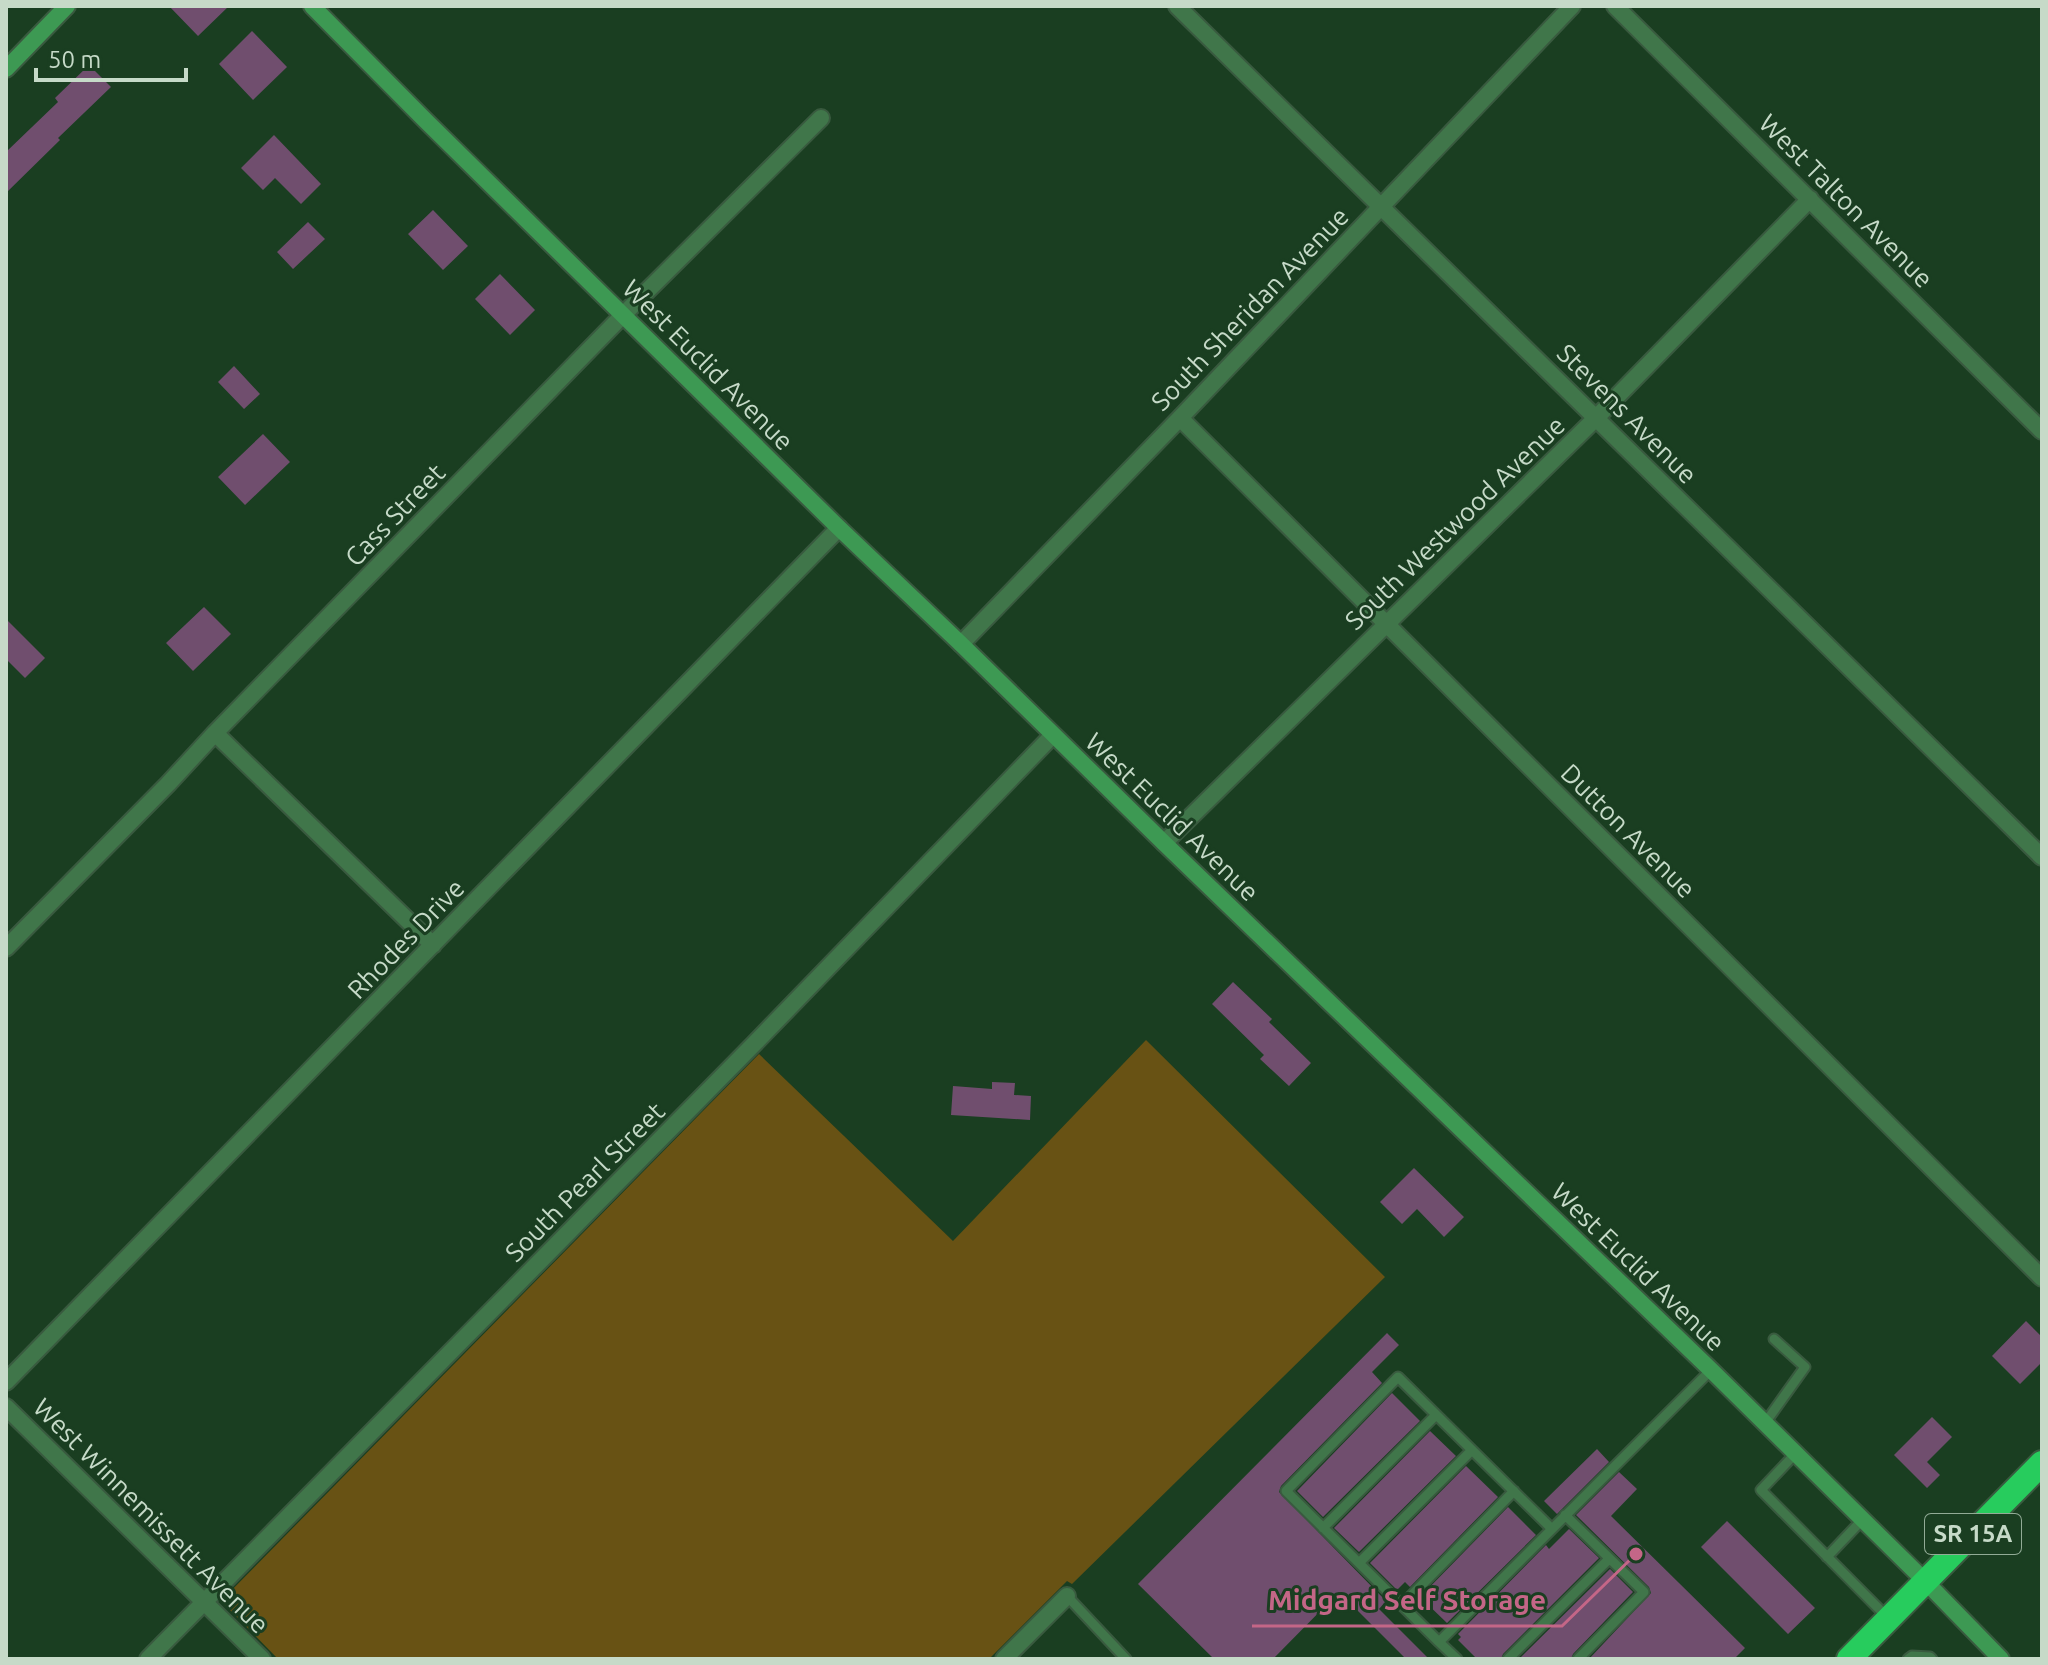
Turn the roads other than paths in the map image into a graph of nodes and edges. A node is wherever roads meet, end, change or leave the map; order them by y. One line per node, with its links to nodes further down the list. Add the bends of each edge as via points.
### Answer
1 (67, 6): 6 (street)
2 (312, 6): 10 (street, West Euclid Avenue)
3 (1177, 6): 9 (street, Stevens Avenue)
4 (1572, 6): 9 (street, South Sheridan Avenue)
5 (1615, 6): 8 (street, West Talton Avenue)
6 (6, 69)
7 (821, 118): 10 (street, Cass Street)
8 (1810, 199): 12 (street, South Westwood Avenue); 13 (street, West Talton Avenue)
9 (1382, 206): 11 (street, South Sheridan Avenue); 12 (street, Stevens Avenue)
10 (623, 315): 14 (street, West Euclid Avenue); 17 (street, Cass Street)
11 (1180, 418): 15 (street, Dutton Avenue); 16 (street, South Sheridan Avenue)
12 (1596, 418): 15 (street, South Westwood Avenue); 20 (street, Stevens Avenue)
13 (2042, 431)
14 (839, 528): 16 (street, West Euclid Avenue); 21 (street, Rhodes Drive)
15 (1386, 624): 19 (street, South Westwood Avenue); 23 (street, Dutton Avenue)
16 (961, 644): 18 (street, West Euclid Avenue)
17 (215, 733): 21 (street); 22 (street, Cass Street)
18 (1053, 735): 19 (street, West Euclid Avenue); 43 (street, South Pearl Street)
19 (1164, 843): 25 (street, West Euclid Avenue)
20 (2042, 857)
21 (433, 945): 26 (street, Rhodes Drive)
22 (6, 948)
23 (2042, 1278)
24 (1774, 1339): 29 (lane, via 1805,1367)
25 (1711, 1370): 29 (street, West Euclid Avenue); 34 (lane)
26 (6, 1382)
27 (6, 1407): 43 (street, West Winnemissett Avenue)
28 (1436, 1415): 30 (lane); 36 (lane); 36 (lane, via 1398,1377 1286,1491)
29 (1765, 1423): 31 (street, West Euclid Avenue)
30 (1472, 1450): 33 (lane); 40 (lane)
31 (1796, 1453): 35 (street, West Euclid Avenue); 38 (lane, via 1761,1490)
32 (2042, 1463): 41 (highway, SR 15A)
33 (1514, 1491): 37 (lane); 44 (lane)
34 (1565, 1515): 37 (lane); 39 (lane)
35 (1863, 1519): 38 (lane); 41 (street, West Euclid Avenue)
36 (1323, 1528): 40 (lane)
37 (1552, 1529): 46 (lane)
38 (1827, 1557): 45 (lane)
39 (1609, 1559): 53 (lane); 54 (lane, via 1644,1592)
40 (1359, 1563): 44 (lane)
41 (1926, 1582): 45 (highway, SR 15A); 57 (street, West Euclid Avenue)
42 (1067, 1596): 50 (street); 51 (lane)
43 (205, 1602): 48 (street, South Pearl Street); 49 (street, West Winnemissett Avenue)
44 (1402, 1605): 46 (lane)
45 (1889, 1619): 55 (highway, SR 15A)
46 (1439, 1642): 52 (lane)
47 (1931, 1658): 56 (lane)
48 (148, 1659)
49 (262, 1659)
50 (1004, 1659)
51 (1126, 1659)
52 (1457, 1659)
53 (1508, 1659)
54 (1578, 1659)
55 (1849, 1659)
56 (1908, 1659)
57 (2001, 1659)

